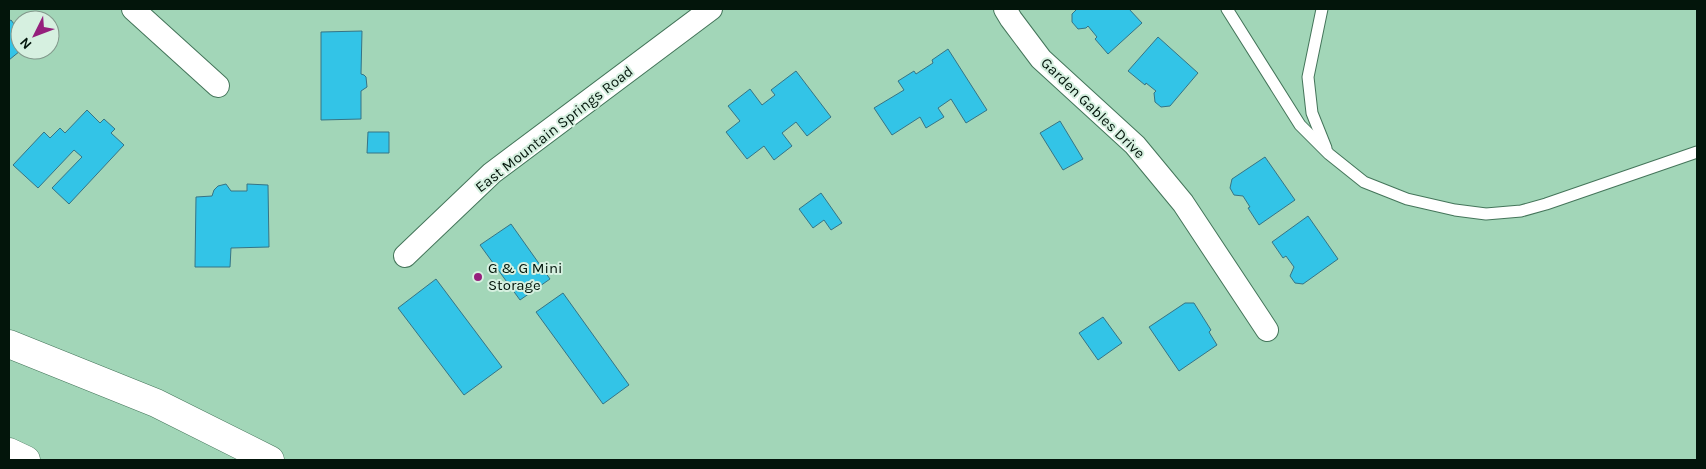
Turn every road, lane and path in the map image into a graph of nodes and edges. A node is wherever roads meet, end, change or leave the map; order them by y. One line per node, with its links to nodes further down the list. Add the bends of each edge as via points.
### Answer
1 (133, 9): 6 (street)
2 (1006, 9): 10 (street, Garden Gables Drive, via 1041,59 1136,145 1183,203)
3 (1227, 9): 8 (lane, via 1300,125)
4 (1322, 9): 8 (lane, via 1308,78 1312,113)
5 (700, 12): 9 (street, East Mountain Springs Road, via 492,174)
6 (218, 86)
7 (1697, 152): 8 (lane, via 1546,204 1521,211 1486,214 1407,199 1364,182)
8 (1329, 154)
9 (404, 256)
10 (1267, 330)
11 (9, 344): 14 (highway, via 156,403)
12 (9, 452): 13 (highway)
13 (26, 460)
14 (270, 460)

